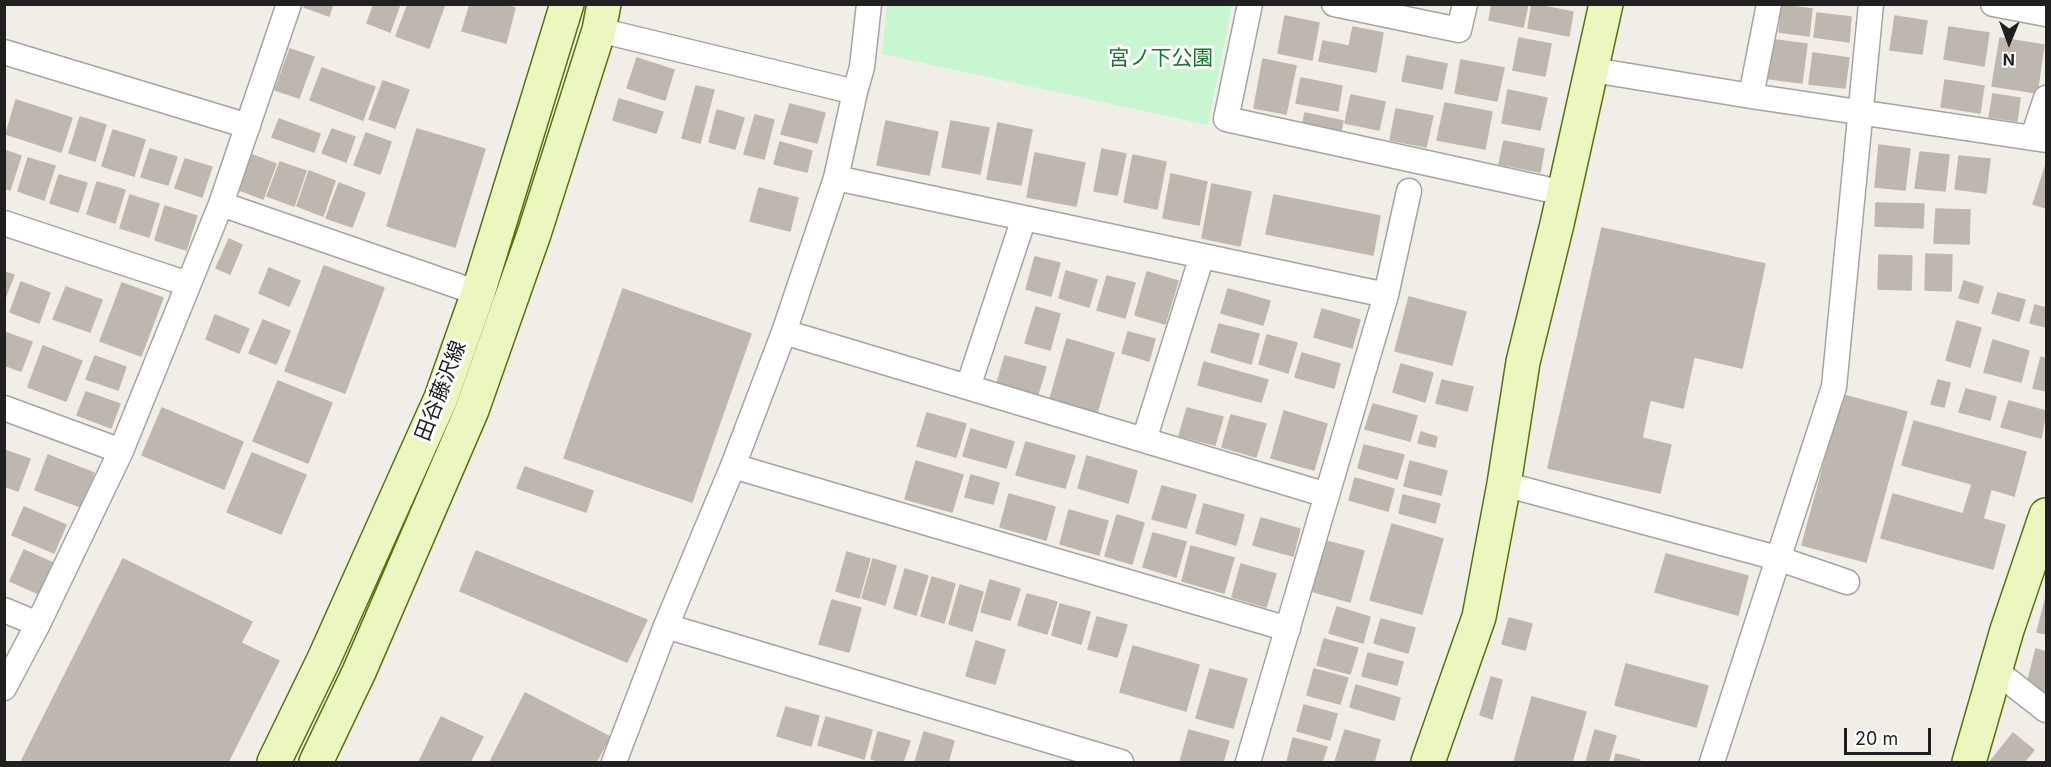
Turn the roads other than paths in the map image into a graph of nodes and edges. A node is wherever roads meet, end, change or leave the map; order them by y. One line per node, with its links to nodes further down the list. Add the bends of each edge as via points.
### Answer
1 (289, 4): 19 (street)
2 (567, 4): 29 (main road, 田谷藤沢線)
3 (868, 4): 15 (street, via 862,67)
4 (1250, 4): 23 (street, via 1226,119)
5 (1334, 4): 6 (street, via 1459,30)
6 (1465, 4)
7 (1606, 4): 14 (main road)
8 (1769, 4): 16 (street)
9 (1871, 4): 18 (street)
10 (1993, 4): 11 (street)
11 (2046, 14)
12 (602, 17): 15 (street); 50 (main road, 田谷藤沢線, via 534,234 472,410)
13 (4, 52): 19 (street)
14 (1593, 70): 16 (street); 23 (main road)
15 (855, 92): 21 (street)
16 (1751, 96): 18 (street)
17 (2046, 98): 20 (street)
18 (1860, 112): 20 (street); 40 (street, via 1834,387)
19 (248, 126): 24 (street)
20 (2040, 138)
21 (836, 178): 25 (street); 31 (street)
22 (1410, 190): 30 (street)
23 (1564, 193): 37 (main road, via 1522,362)
24 (220, 204): 28 (street); 29 (street)
25 (1024, 218): 27 (street); 32 (street)
26 (4, 223): 28 (street)
27 (1202, 256): 30 (street); 34 (street)
28 (188, 284): 35 (street)
29 (478, 293): 49 (main road, 田谷藤沢線, via 441,398)
30 (1386, 295): 38 (street)
31 (784, 332): 32 (street); 36 (street)
32 (968, 387): 34 (street)
33 (4, 408): 35 (street)
34 (1144, 440): 38 (street)
35 (121, 451): 43 (street)
36 (733, 466): 44 (street); 45 (street)
37 (1504, 484): 40 (street); 54 (main road, via 1479,617)
38 (1327, 495): 45 (street)
39 (2046, 515): 46 (main road)
40 (1777, 558): 41 (street); 55 (street)
41 (1847, 582)
42 (4, 610): 43 (street)
43 (38, 624): 47 (street)
44 (666, 626): 51 (street); 52 (street)
45 (1288, 629): 53 (street)
46 (1996, 671): 48 (street); 56 (main road)
47 (4, 688)
48 (2046, 710)
49 (274, 762)
50 (316, 762)
51 (614, 762)
52 (1121, 762)
53 (1248, 762)
54 (1428, 762)
55 (1712, 762)
56 (1970, 762)

